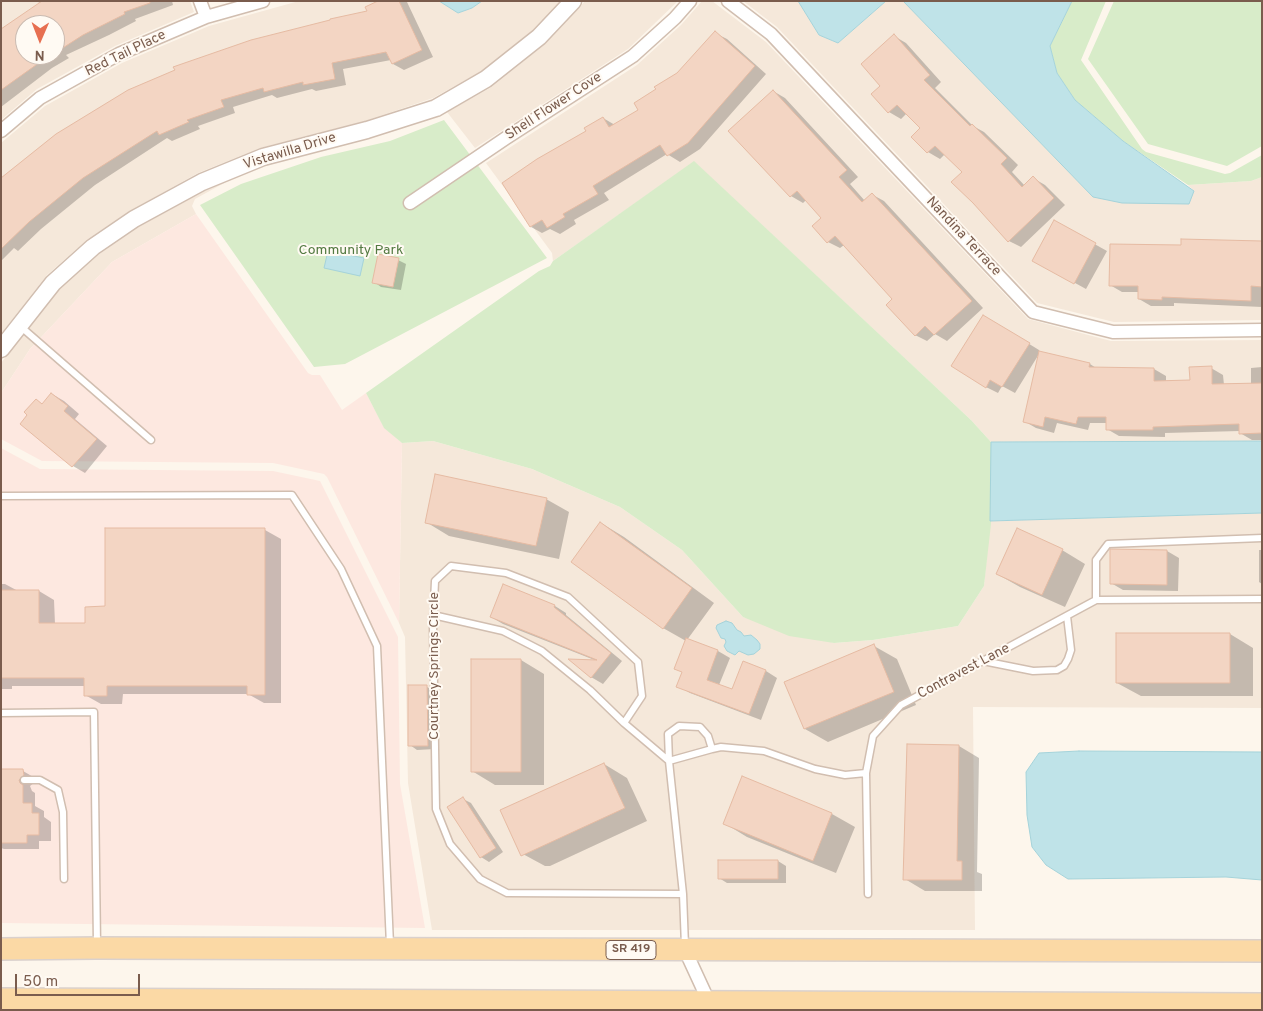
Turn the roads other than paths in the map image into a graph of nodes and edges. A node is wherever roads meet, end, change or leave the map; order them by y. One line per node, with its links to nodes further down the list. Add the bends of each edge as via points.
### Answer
1 (200, 1): 6 (street)
2 (263, 1): 6 (street, Red Tail Place)
3 (573, 1): 9 (street, Vistawilla Drive, via 539,37 486,79 436,108 262,157 202,182 134,219 93,247 53,283)
4 (690, 1): 8 (street, Shell Flower Cove, via 633,56)
5 (728, 1): 10 (street, Nandina Terrace, via 771,34 1033,312 1113,332)
6 (206, 17): 7 (street, Red Tail Place, via 101,64 40,98)
7 (1, 131)
8 (410, 203)
9 (20, 326): 11 (street, Vistawilla Drive); 12 (lane)
10 (1262, 330)
11 (1, 349)
12 (151, 440)
13 (1, 496): 31 (lane, via 292,495 341,569 377,646)
14 (1262, 538): 16 (lane, via 1108,544 1096,560)
15 (1262, 599): 16 (lane, Contravest Lane)
16 (1096, 600): 18 (lane, Contravest Lane)
17 (434, 615): 21 (lane, via 503,630 542,651); 21 (lane, Courtney Springs Circle, via 435,581 451,566 506,572 568,597 638,662 642,696); 27 (lane, Courtney Springs Circle, via 436,809 450,844 480,880 507,893)
18 (1067, 616): 19 (lane, Contravest Lane); 19 (lane, via 1071,650 1064,666 1057,670 1033,671)
19 (984, 661): 24 (lane, Contravest Lane, via 901,705 873,736)
20 (1, 713): 29 (lane, via 94,712)
21 (624, 723): 23 (lane)
22 (712, 750): 23 (lane); 23 (lane, via 708,736 700,727 679,726 668,734); 24 (lane, via 722,747 764,751 815,769 845,775)
23 (669, 761): 27 (lane)
24 (866, 773): 28 (lane, Contravest Lane)
25 (24, 780): 26 (lane, via 40,780 58,790 63,812)
26 (64, 878)
27 (682, 894): 32 (lane)
28 (868, 894)
29 (97, 948): 30 (main road, SR 419); 31 (main road, SR 419)
30 (1, 949)
31 (390, 949): 32 (main road, SR 419)
32 (685, 950): 33 (main road, SR 419); 36 (street)
33 (1262, 951)
34 (1, 999): 36 (main road)
35 (1262, 1004): 36 (main road)
36 (709, 1006)

